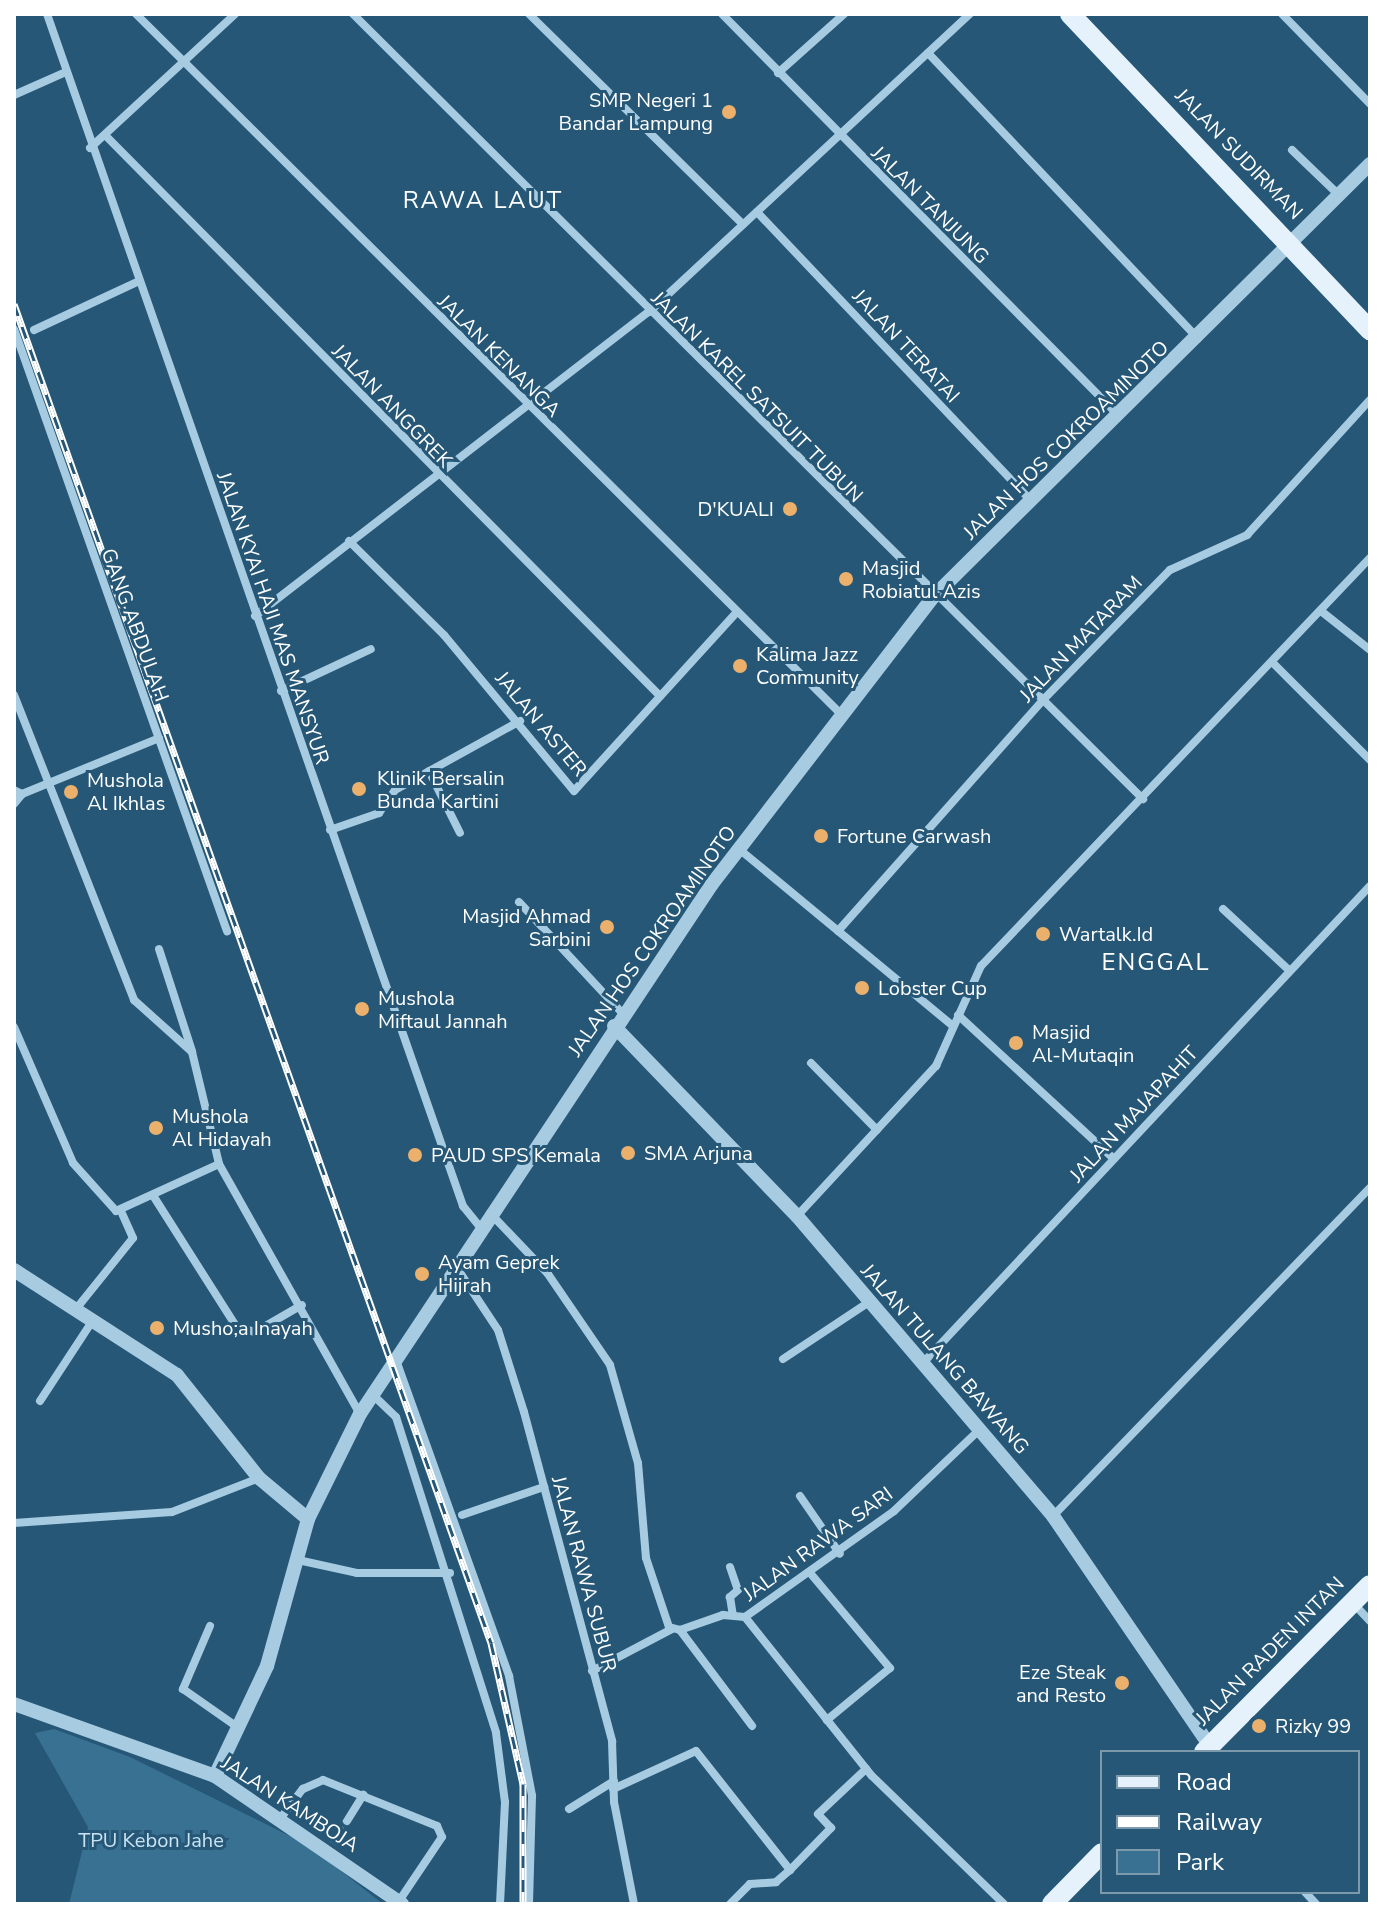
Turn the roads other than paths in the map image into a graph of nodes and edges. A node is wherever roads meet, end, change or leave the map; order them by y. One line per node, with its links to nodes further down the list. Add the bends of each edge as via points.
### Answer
1 (47, 14): 13 (street, JALAN KYAI HAJI MAS MANSYUR)
2 (136, 14): 12 (street, JALAN KENANGA)
3 (235, 14): 12 (street)
4 (353, 14): 27 (street, JALAN KAREL SATSUIT TUBUN)
5 (529, 14): 24 (street)
6 (722, 14): 14 (street, JALAN TANJUNG)
7 (844, 14): 14 (street)
8 (970, 14): 11 (street)
9 (1070, 14): 25 (main road, JALAN SUDIRMAN)
10 (1282, 14): 16 (street)
11 (928, 53): 18 (street); 31 (street)
12 (184, 61): 17 (street); 33 (street, JALAN KENANGA)
13 (66, 72): 15 (street); 19 (street, JALAN KYAI HAJI MAS MANSYUR)
14 (778, 73): 18 (street, JALAN TANJUNG)
15 (14, 95)
16 (1370, 104)
17 (105, 135): 19 (street); 35 (street, JALAN ANGGREK)
18 (838, 136): 23 (street); 34 (street, JALAN TANJUNG)
19 (90, 148): 26 (street, JALAN KYAI HAJI MAS MANSYUR)
20 (1292, 150): 22 (street)
21 (1370, 164): 22 (street, JALAN HOS COKROAMINOTO)
22 (1339, 195): 25 (street, JALAN HOS COKROAMINOTO)
23 (757, 212): 24 (street); 36 (street, JALAN TERATAI)
24 (743, 224): 27 (street)
25 (1292, 244): 30 (main road, JALAN SUDIRMAN); 31 (street, JALAN HOS COKROAMINOTO)
26 (137, 282): 29 (street); 42 (street, JALAN KYAI HAJI MAS MANSYUR)
27 (649, 312): 33 (street); 39 (street, JALAN KAREL SATSUIT TUBUN)
28 (14, 329): 52 (street, GANG ABDULAH)
29 (34, 330)
30 (1370, 330)
31 (1198, 340): 34 (street, JALAN HOS COKROAMINOTO)
32 (1370, 400): 49 (street, JALAN MATARAM, via 1247,535 1170,570)
33 (526, 407): 35 (street); 41 (street, JALAN KENANGA)
34 (1118, 415): 36 (street, JALAN HOS COKROAMINOTO)
35 (436, 475): 37 (street); 48 (street, JALAN ANGGREK)
36 (1031, 502): 39 (street, JALAN HOS COKROAMINOTO)
37 (349, 541): 42 (street); 51 (street, JALAN ASTER)
38 (1370, 558): 40 (street)
39 (933, 597): 49 (street, JALAN KAREL SATSUIT TUBUN); 50 (street, JALAN HOS COKROAMINOTO)
40 (1321, 611): 44 (street); 45 (street)
41 (735, 614): 48 (street, JALAN ASTER); 50 (street, JALAN KENANGA)
42 (255, 616): 46 (street, JALAN KYAI HAJI MAS MANSYUR)
43 (371, 649): 46 (street)
44 (1370, 650)
45 (1274, 664): 53 (street); 57 (street)
46 (281, 691): 59 (street, JALAN KYAI HAJI MAS MANSYUR)
47 (14, 695): 55 (street)
48 (660, 696): 51 (street, JALAN ASTER, via 577,791)
49 (1042, 701): 57 (street, JALAN KAREL SATSUIT TUBUN); 66 (street, JALAN MATARAM)
50 (843, 716): 61 (street, JALAN HOS COKROAMINOTO)
51 (520, 721): 54 (street)
52 (159, 738): 55 (street); 65 (street, GANG ABDULAH)
53 (1369, 758)
54 (429, 771): 59 (street, via 387,796 379,813); 60 (street)
55 (45, 784): 56 (street); 74 (street, via 134,1000)
56 (18, 792): 58 (street)
57 (1143, 799): 70 (street, via 981,966)
58 (14, 804)
59 (330, 830): 84 (street, JALAN KYAI HAJI MAS MANSYUR, via 463,1206)
60 (460, 833)
61 (739, 849): 66 (street); 69 (street, JALAN HOS COKROAMINOTO)
62 (1370, 886): 68 (street, JALAN MAJAPAHIT)
63 (519, 902): 69 (street)
64 (1223, 909): 68 (street)
65 (227, 931)
66 (838, 931): 72 (street)
67 (159, 949): 74 (street)
68 (1290, 971): 77 (street, JALAN MAJAPAHIT)
69 (622, 1013): 71 (street, JALAN HOS COKROAMINOTO)
70 (958, 1015): 72 (street); 77 (street)
71 (614, 1026): 82 (street, JALAN HOS COKROAMINOTO); 83 (street, JALAN TULANG BAWANG)
72 (953, 1026): 76 (street, via 936,1066)
73 (14, 1027): 81 (street, via 73,1163)
74 (192, 1052): 78 (street)
75 (811, 1063): 76 (street)
76 (877, 1130): 83 (street)
77 (1114, 1159): 93 (street, JALAN MAJAPAHIT)
78 (219, 1164): 80 (street); 88 (street)
79 (1368, 1194): 102 (street)
80 (154, 1197): 81 (street); 88 (street, via 236,1326 255,1332)
81 (122, 1213): 89 (street, via 133,1238)
82 (490, 1213): 84 (street, JALAN HOS COKROAMINOTO); 116 (street, via 548,1274 610,1365 638,1463 638,1527)
83 (797, 1216): 87 (street, JALAN TULANG BAWANG)
84 (480, 1227): 85 (street, JALAN HOS COKROAMINOTO)
85 (456, 1267): 92 (street, JALAN HOS COKROAMINOTO); 99 (street, JALAN RAWA SUBUR, via 498,1330)
86 (14, 1270): 89 (street)
87 (869, 1302): 91 (street); 93 (street, JALAN TULANG BAWANG)
88 (302, 1305): 96 (street)
89 (76, 1309): 90 (street)
90 (94, 1320): 95 (street); 98 (street, via 177,1375)
91 (783, 1359)
92 (396, 1360): 94 (street, JALAN HOS COKROAMINOTO); 134 (street, via 509,1676 532,1796)
93 (922, 1364): 97 (street, JALAN TULANG BAWANG)
94 (373, 1395): 96 (street, JALAN HOS COKROAMINOTO); 108 (street, via 396,1417)
95 (40, 1401)
96 (360, 1414): 103 (street, JALAN HOS COKROAMINOTO)
97 (979, 1430): 102 (street, JALAN TULANG BAWANG); 105 (street, JALAN RAWA SARI)
98 (259, 1478): 103 (street); 104 (street, via 197,1507 133,1519)
99 (544, 1487): 101 (street); 117 (street, JALAN RAWA SUBUR)
100 (800, 1496): 105 (street)
101 (462, 1515)
102 (1053, 1516): 122 (street, JALAN TULANG BAWANG)
103 (308, 1519): 106 (street, JALAN HOS COKROAMINOTO)
104 (14, 1523)
105 (840, 1554): 109 (street, JALAN RAWA SARI)
106 (298, 1560): 108 (street, via 357,1573); 121 (street, JALAN HOS COKROAMINOTO, via 276,1641)
107 (730, 1567): 112 (street, via 738,1590 730,1597)
108 (450, 1573): 133 (street, via 496,1733 505,1802)
109 (811, 1574): 113 (street, JALAN RAWA SARI); 119 (street, via 890,1668)
110 (1370, 1585): 111 (main road, JALAN RADEN INTAN)
111 (1353, 1603): 114 (street); 122 (main road, JALAN RADEN INTAN)
112 (733, 1615): 113 (street); 116 (street)
113 (745, 1617): 119 (street)
114 (1370, 1621)
115 (210, 1626): 121 (street, via 183,1689)
116 (676, 1630): 117 (street); 120 (street)
117 (592, 1671): 125 (street, JALAN RAWA SUBUR)
118 (20, 1705): 124 (street, JALAN KAMBOJA)
119 (827, 1720): 123 (street)
120 (752, 1726)
121 (240, 1728): 124 (street, JALAN HOS COKROAMINOTO)
122 (1207, 1749)
123 (866, 1769): 131 (street, via 818,1814 831,1828); 137 (street)
124 (215, 1776): 128 (street, JALAN KAMBOJA)
125 (614, 1785): 127 (street); 131 (street, via 698,1752); 135 (street, JALAN RAWA SUBUR)
126 (363, 1795): 128 (street, via 323,1780 303,1789); 129 (street); 132 (street, via 443,1834)
127 (569, 1809)
128 (280, 1819): 132 (street, JALAN KAMBOJA, via 330,1848)
129 (347, 1821)
130 (1100, 1855): 138 (main road)
131 (790, 1870): 136 (street, via 776,1882 750,1884)
132 (400, 1903)
133 (500, 1904)
134 (529, 1904)
135 (634, 1904)
136 (730, 1904)
137 (1004, 1904)
138 (1052, 1904)

